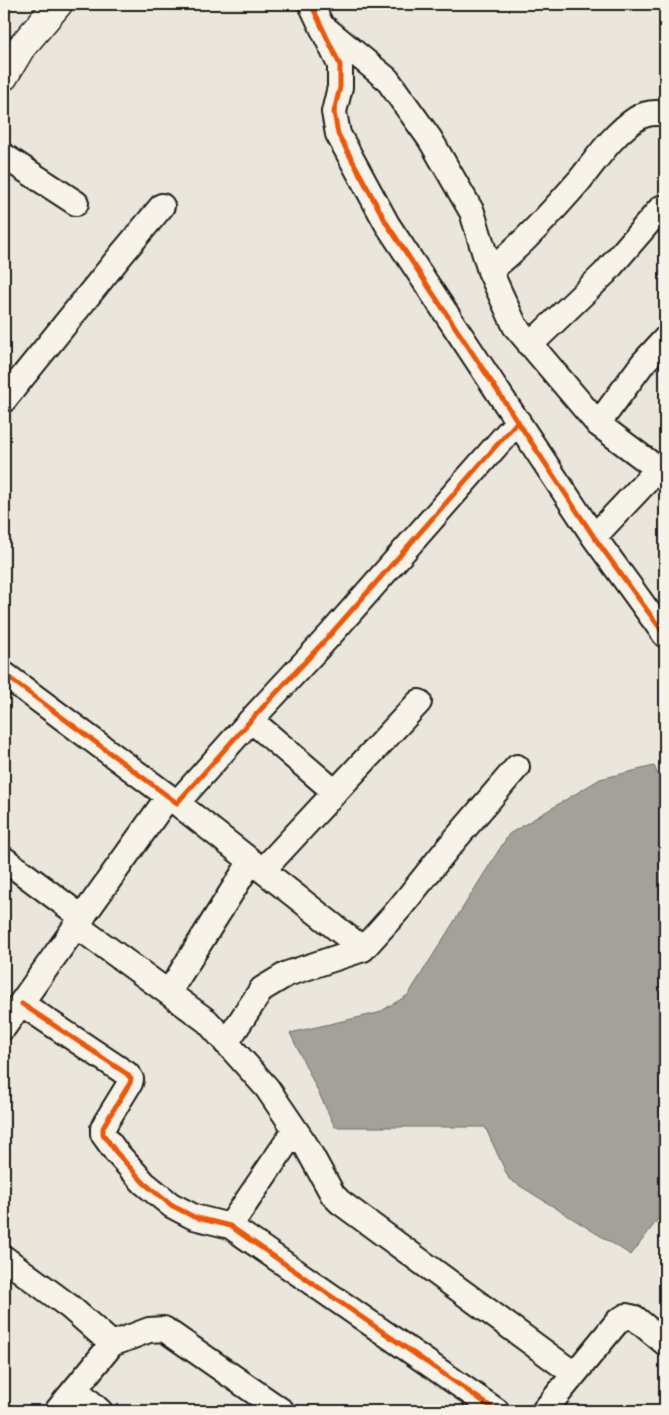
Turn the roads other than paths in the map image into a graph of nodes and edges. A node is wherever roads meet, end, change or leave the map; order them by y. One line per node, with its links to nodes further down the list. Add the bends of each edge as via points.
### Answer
1 (58, 4): 3 (street)
2 (316, 14): 10 (street, via 387,78 430,139 472,212); 14 (street, via 340,65 340,87 334,112 338,134 387,224)
3 (12, 45): 4 (street)
4 (4, 76)
5 (665, 114): 10 (street, via 652,112 636,118 615,137 543,223)
6 (4, 156): 7 (street)
7 (76, 203)
8 (162, 206): 13 (street)
9 (661, 208): 12 (street, via 605,273)
10 (490, 271): 12 (street, via 515,326)
11 (665, 340): 15 (street)
12 (530, 345): 15 (street)
13 (4, 400)
14 (518, 421): 17 (street); 21 (street, via 330,636)
15 (598, 424): 16 (street)
16 (662, 470): 17 (street)
17 (594, 537): 18 (street)
18 (665, 635)
19 (4, 674): 24 (street)
20 (419, 702): 23 (street)
21 (251, 720): 23 (street); 24 (street)
22 (517, 767): 28 (street)
23 (335, 792): 26 (street)
24 (173, 800): 26 (street); 27 (street)
25 (4, 859): 27 (street)
26 (257, 866): 28 (street); 29 (street)
27 (80, 922): 29 (street); 30 (street)
28 (363, 950): 32 (street, via 287,974 262,989)
29 (168, 992): 32 (street, via 207,1021)
30 (22, 1004): 31 (street); 34 (street, via 131,1079 106,1122 103,1134 144,1183 171,1205 194,1217)
31 (4, 1027)
32 (226, 1043): 33 (street, via 266,1088)
33 (295, 1130): 34 (street); 38 (street, via 340,1202)
34 (230, 1226): 43 (street)
35 (4, 1258): 37 (street, via 70,1307)
36 (665, 1343): 38 (street, via 635,1318 626,1316 618,1321)
37 (112, 1344): 39 (street); 42 (street, via 149,1330 164,1329)
38 (574, 1374): 44 (street)
39 (76, 1389): 40 (street); 41 (street)
40 (57, 1411)
41 (100, 1411)
42 (282, 1411)
43 (497, 1411)
44 (544, 1411)

